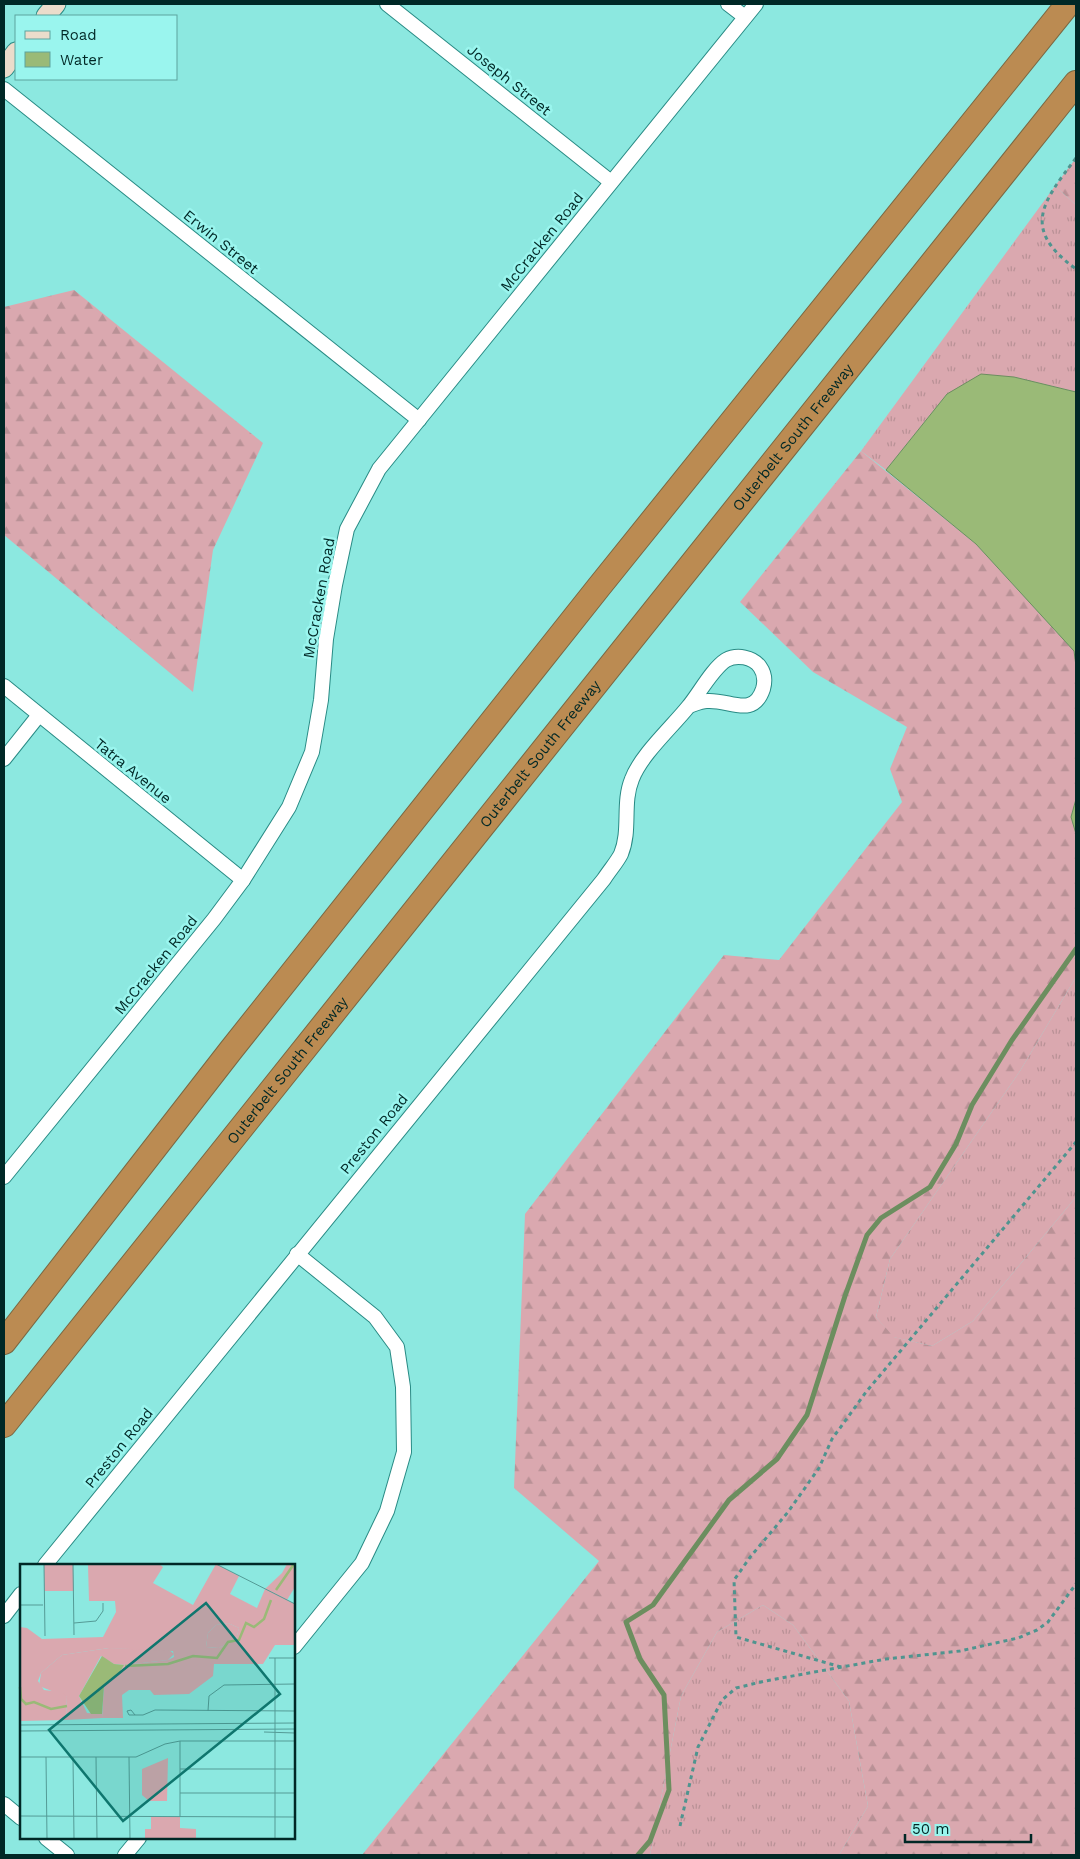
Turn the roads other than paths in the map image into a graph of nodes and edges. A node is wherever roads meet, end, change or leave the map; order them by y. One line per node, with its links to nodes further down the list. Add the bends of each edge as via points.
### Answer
1 (56, 4): 6 (street)
2 (387, 4): 12 (street, Joseph Street)
3 (728, 4): 7 (street)
4 (756, 4): 7 (street, McCracken Road)
5 (1068, 4): 19 (highway)
6 (47, 15)
7 (745, 17): 12 (street, McCracken Road)
8 (15, 53): 9 (street)
9 (4, 68)
10 (1076, 83): 24 (highway, Outerbelt South Freeway)
11 (4, 89): 13 (street, Erwin Street)
12 (611, 182): 13 (street, McCracken Road)
13 (419, 420): 18 (street, McCracken Road, via 379,469 347,529 326,639 312,752 289,807)
14 (4, 686): 16 (street, Tatra Avenue)
15 (689, 706): 15 (street, Preston Road, via 708,701 750,705 760,696 765,682 761,668 752,660 738,656 726,660); 21 (street, Preston Road, via 639,764 628,794 625,838 620,855 604,879)
16 (39, 715): 17 (street); 18 (street, Tatra Avenue)
17 (4, 759)
18 (243, 880): 20 (street, McCracken Road)
19 (231, 1050): 22 (highway); 23 (highway)
20 (4, 1177)
21 (297, 1254): 25 (street, Preston Road); 28 (street, via 375,1316 397,1347 403,1386 404,1452 387,1511 362,1563)
22 (4, 1318)
23 (4, 1342)
24 (4, 1425)
25 (46, 1564)
26 (20, 1595): 27 (street)
27 (4, 1616)
28 (295, 1646)
29 (4, 1804): 30 (street)
30 (20, 1817)
31 (47, 1839): 33 (street)
32 (138, 1839): 34 (street)
33 (67, 1855)
34 (125, 1855)

